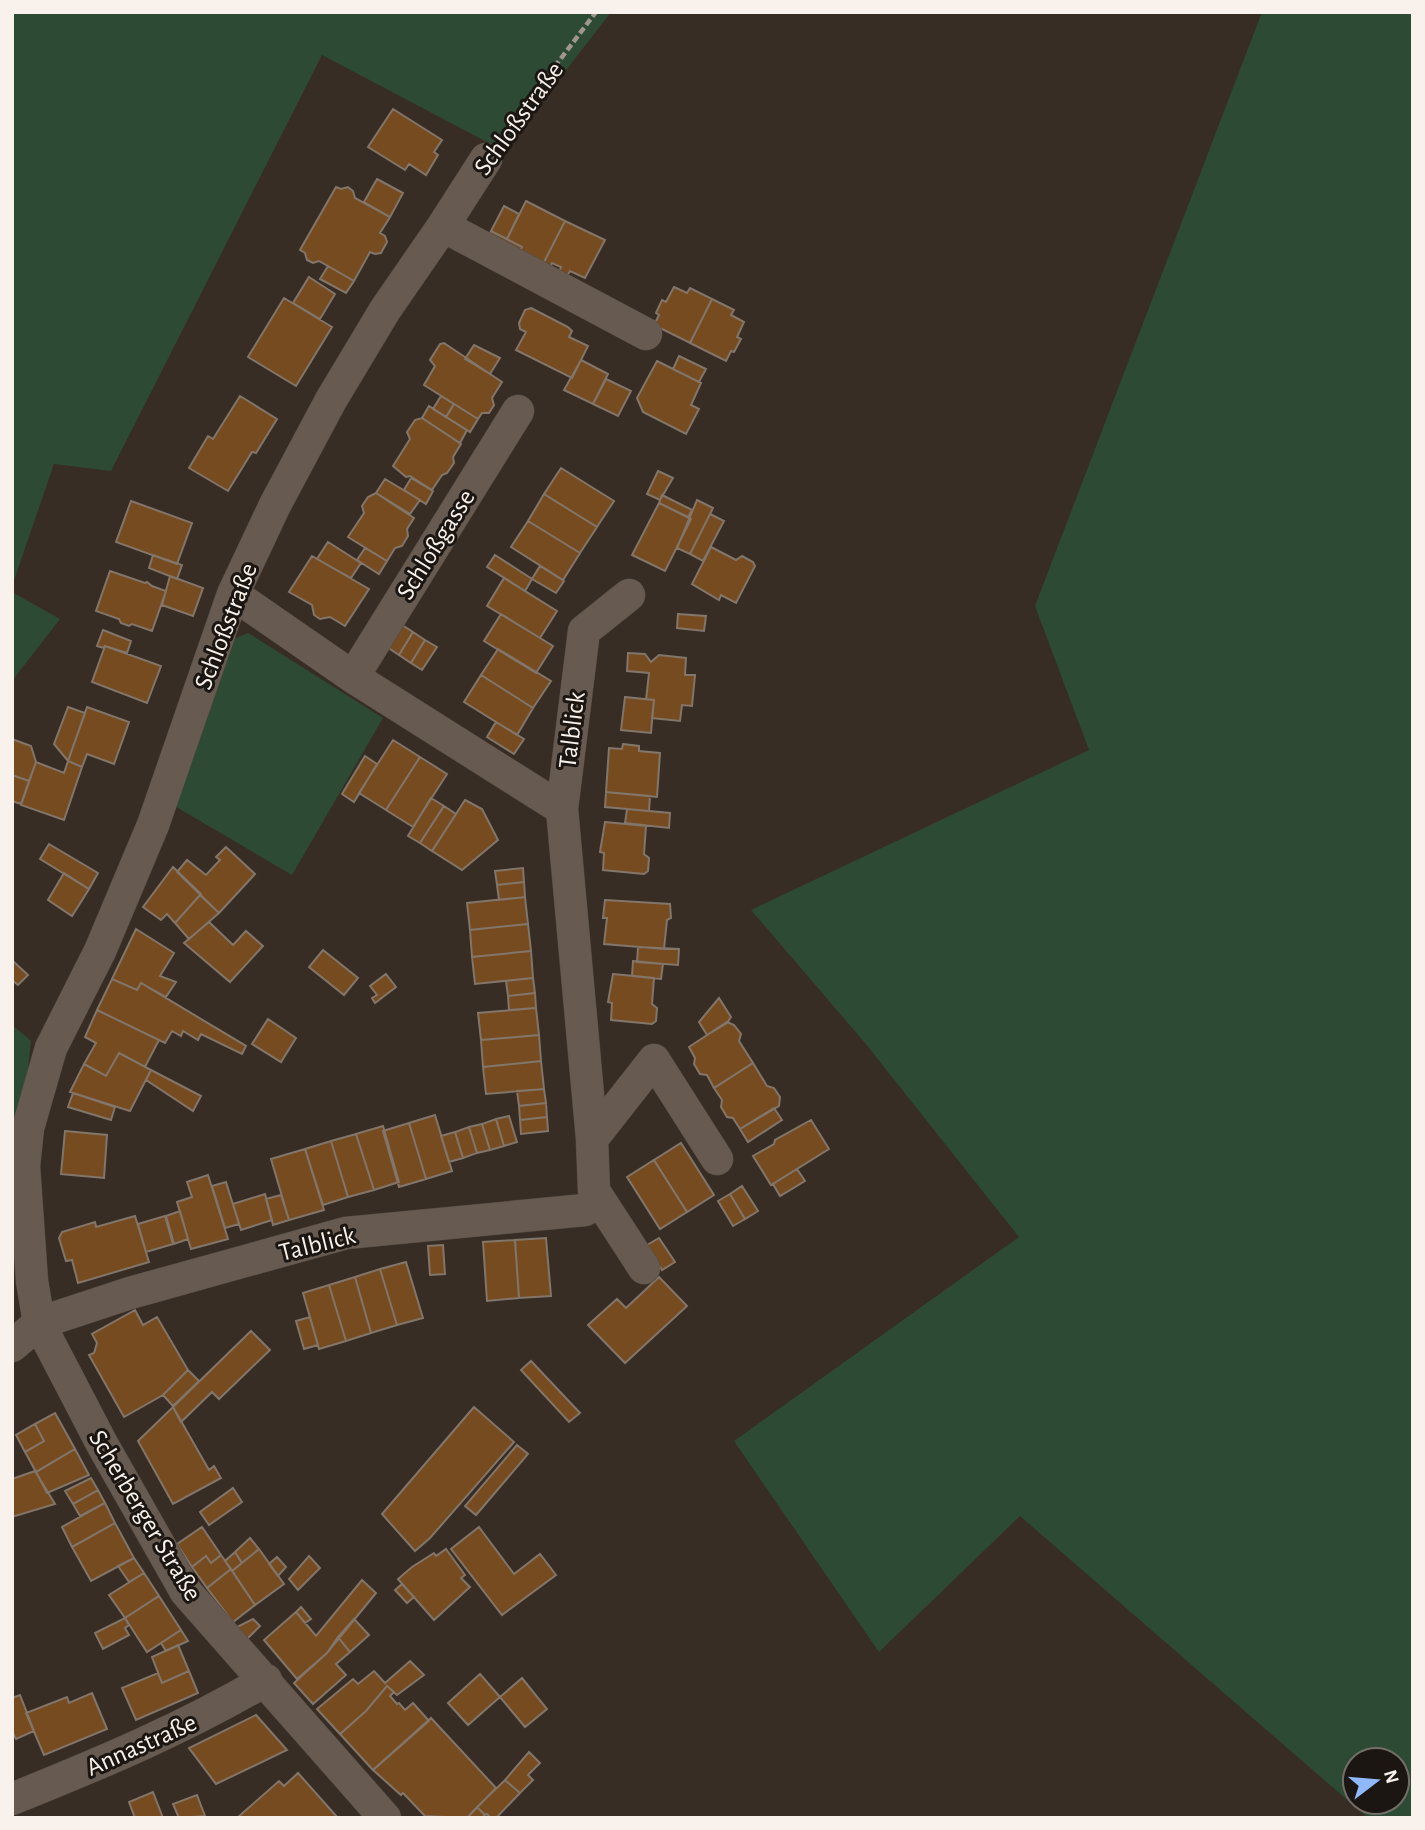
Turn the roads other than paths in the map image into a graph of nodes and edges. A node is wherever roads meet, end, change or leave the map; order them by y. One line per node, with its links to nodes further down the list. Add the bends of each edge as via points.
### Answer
1 (486, 159): 2 (street, Schloßstraße)
2 (443, 226): 3 (street); 5 (street, Schloßstraße, via 331,400)
3 (646, 334)
4 (518, 411): 7 (street, Schloßgasse)
5 (233, 594): 7 (street); 13 (street, Schloßstraße, via 153,825 100,951 51,1048 28,1128 24,1166)
6 (629, 594): 8 (street, Talblick, via 584,631)
7 (353, 677): 8 (street)
8 (562, 809): 9 (street, Talblick)
9 (592, 1139): 10 (street, via 654,1060); 11 (street, Talblick, via 594,1191)
10 (717, 1159)
11 (600, 1200): 12 (street, Talblick); 13 (street, Talblick, via 585,1210 346,1233)
12 (644, 1268)
13 (39, 1323): 14 (street); 15 (street, Scherberger Straße, via 187,1592)
14 (12, 1346)
15 (266, 1681): 16 (street, Annastraße, via 111,1759); 17 (street, Scherberger Straße)
16 (12, 1799)
17 (385, 1818)

